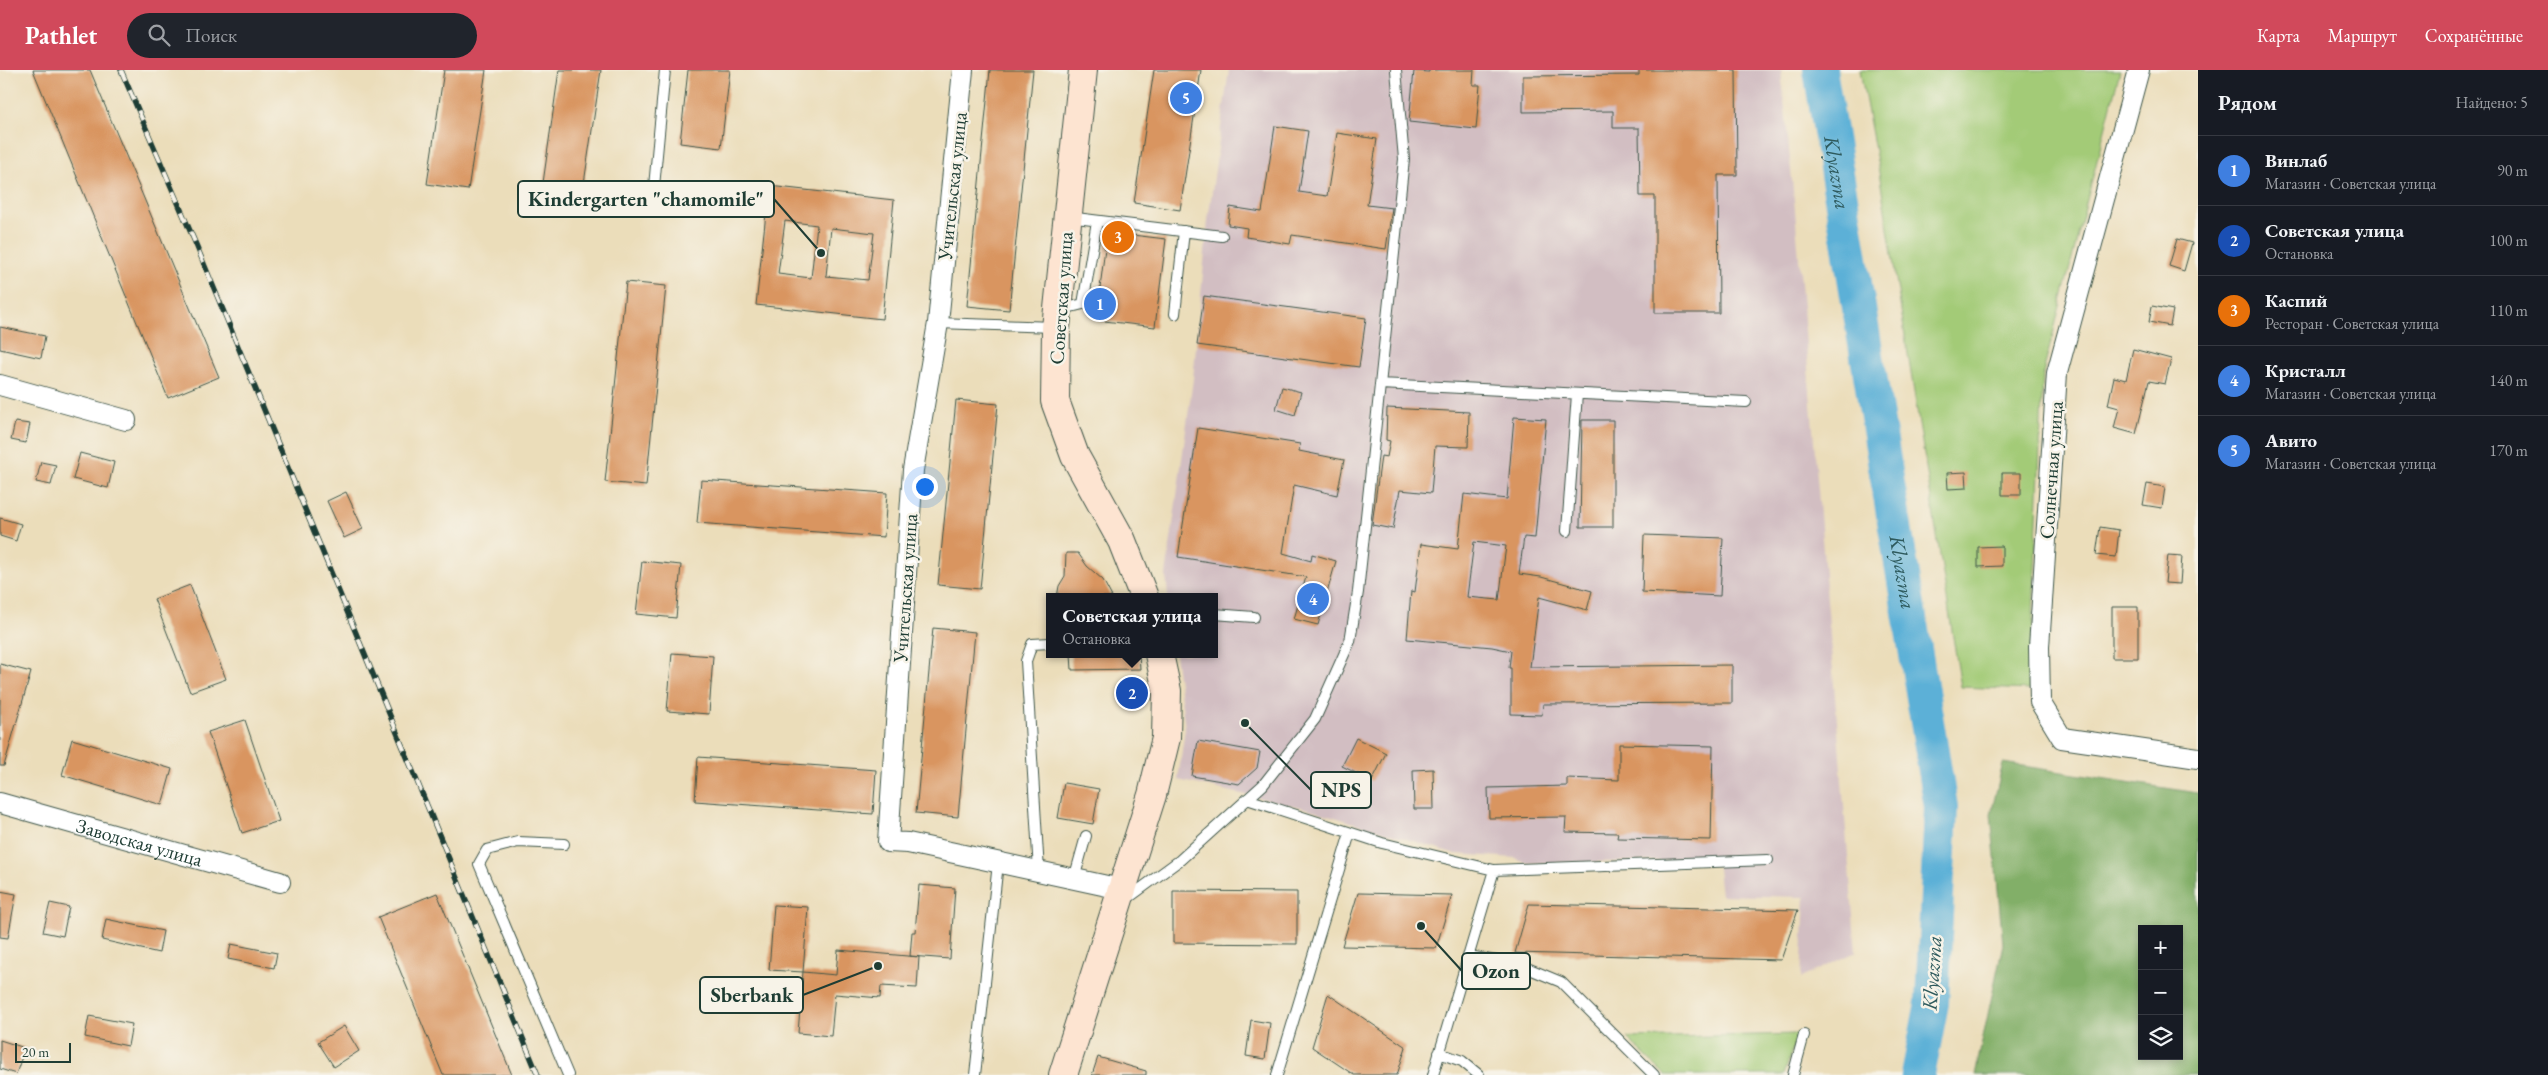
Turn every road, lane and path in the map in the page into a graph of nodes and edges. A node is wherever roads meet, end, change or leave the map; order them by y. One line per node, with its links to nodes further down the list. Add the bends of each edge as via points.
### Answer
1 (664, 70): 6 (lane)
2 (963, 70): 13 (street, Учительская улица)
3 (1083, 70): 7 (main road, Советская улица)
4 (1396, 70): 14 (lane, via 1404,159)
5 (2139, 70): 25 (street, Солнечная улица, via 2057,373 2038,647 2040,702 2062,738)
6 (652, 208)
7 (1067, 217): 8 (lane); 12 (main road, Советская улица)
8 (1097, 220): 9 (lane); 12 (lane, via 1083,304)
9 (1184, 231): 10 (lane); 11 (lane)
10 (1222, 236)
11 (1175, 314)
12 (1057, 319): 13 (lane); 20 (main road, Советская улица, via 1056,401 1075,456 1122,541)
13 (938, 324): 32 (street, Учительская улица, via 913,470 888,842 908,843)
14 (1380, 384): 16 (lane); 26 (lane, via 1350,641 1315,718 1263,785)
15 (0, 385): 18 (street)
16 (1577, 394): 17 (lane); 19 (lane)
17 (1746, 402)
18 (126, 420)
19 (1567, 531)
20 (1142, 593)
21 (1218, 614): 22 (lane)
22 (1254, 618)
23 (1046, 643): 34 (lane, via 1032,644 1026,661)
24 (1160, 658): 37 (main road, via 1167,691 1166,738 1152,795)
25 (2198, 758)
26 (1247, 799): 28 (lane); 37 (lane, via 1180,860)
27 (0, 803): 36 (street, Заводская улица)
28 (1350, 833): 33 (lane); 44 (lane)
29 (1086, 836): 35 (lane)
30 (564, 844): 41 (lane, via 518,842 488,850 479,864)
31 (1768, 860): 33 (lane)
32 (998, 863): 34 (street, Учительская улица); 42 (lane)
33 (1494, 870): 38 (lane)
34 (1039, 871): 35 (street, Учительская улица)
35 (1074, 879): 37 (street, Учительская улица)
36 (280, 882)
37 (1118, 898): 43 (main road)
38 (1468, 956): 40 (lane); 47 (lane, via 1520,965 1561,982)
39 (1804, 1034): 48 (lane)
40 (1439, 1053): 45 (lane); 46 (lane, via 1462,1061)
41 (568, 1075)
42 (975, 1075)
43 (1063, 1075)
44 (1277, 1075)
45 (1433, 1075)
46 (1479, 1075)
47 (1654, 1075)
48 (1793, 1075)

